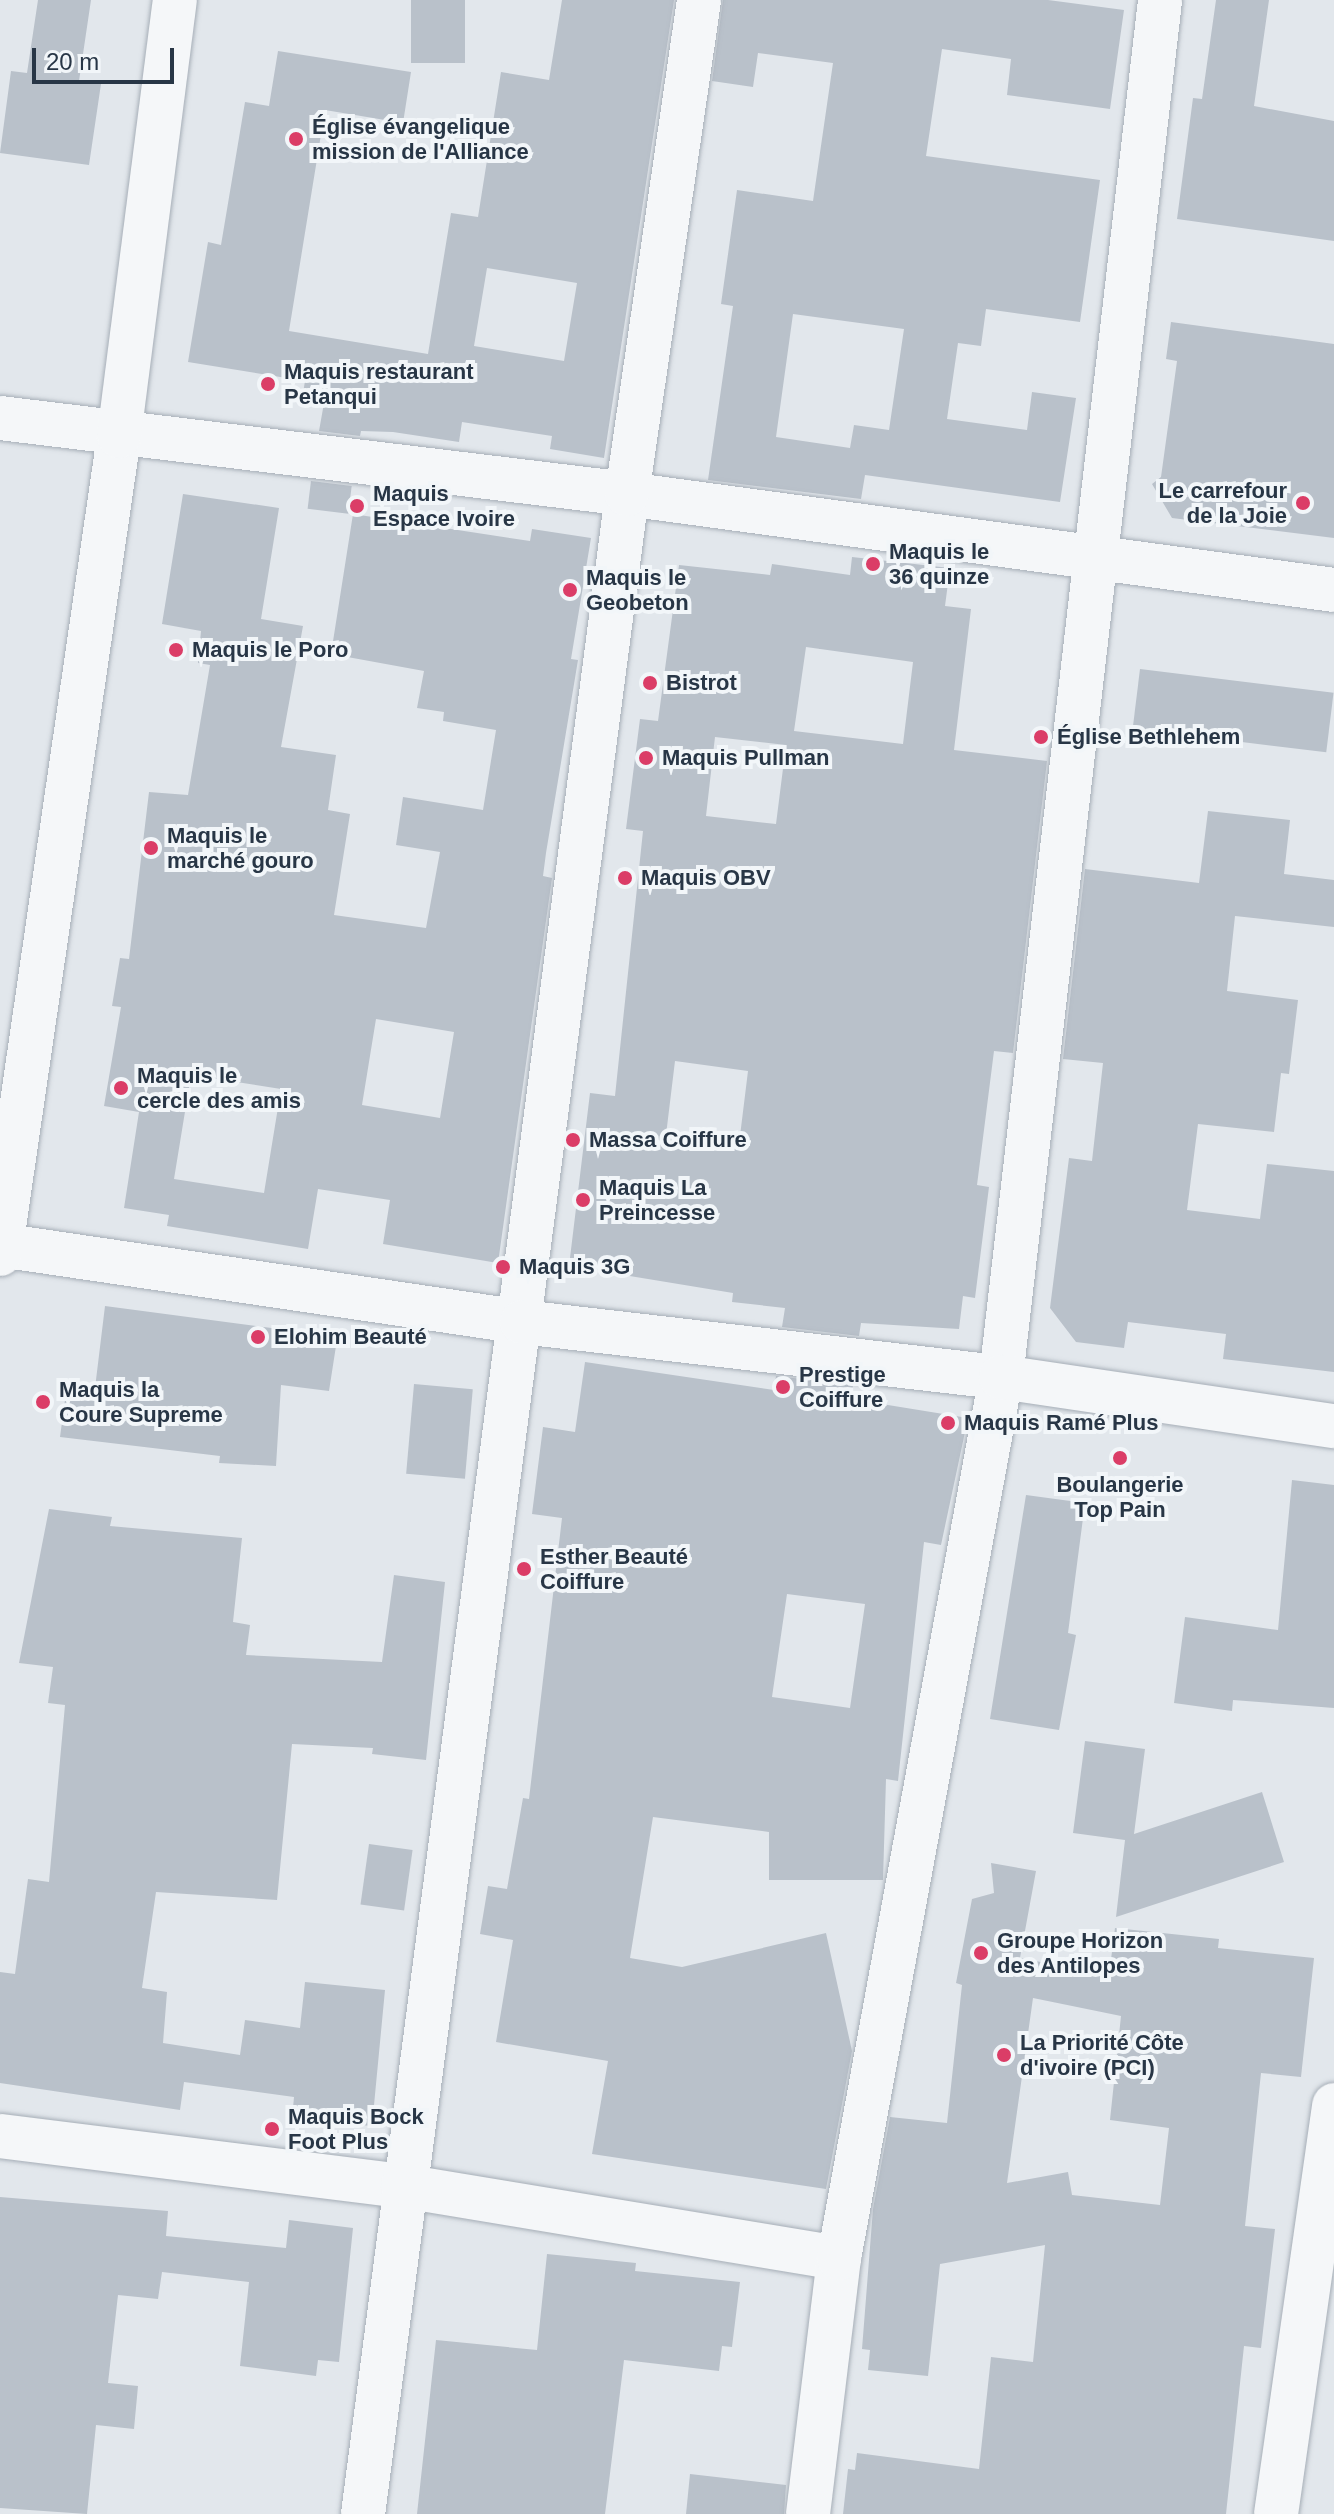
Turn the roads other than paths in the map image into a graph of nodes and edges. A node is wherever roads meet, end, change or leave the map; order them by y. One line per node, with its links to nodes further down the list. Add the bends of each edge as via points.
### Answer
1 (175, 0): 5 (street)
2 (699, 0): 6 (street)
3 (1160, 0): 7 (street)
4 (0, 418): 5 (street)
5 (119, 436): 6 (street); 9 (street)
6 (627, 494): 7 (street); 10 (street)
7 (1093, 561): 8 (street); 11 (street)
8 (1334, 590)
9 (0, 1248): 10 (street)
10 (522, 1322): 11 (street); 15 (street)
11 (1001, 1377): 12 (street); 16 (street)
12 (1334, 1426)
13 (1334, 2105): 19 (street)
14 (0, 2136): 15 (street)
15 (403, 2186): 16 (street); 17 (street)
16 (839, 2258): 18 (street)
17 (363, 2514)
18 (808, 2514)
19 (1276, 2514)

